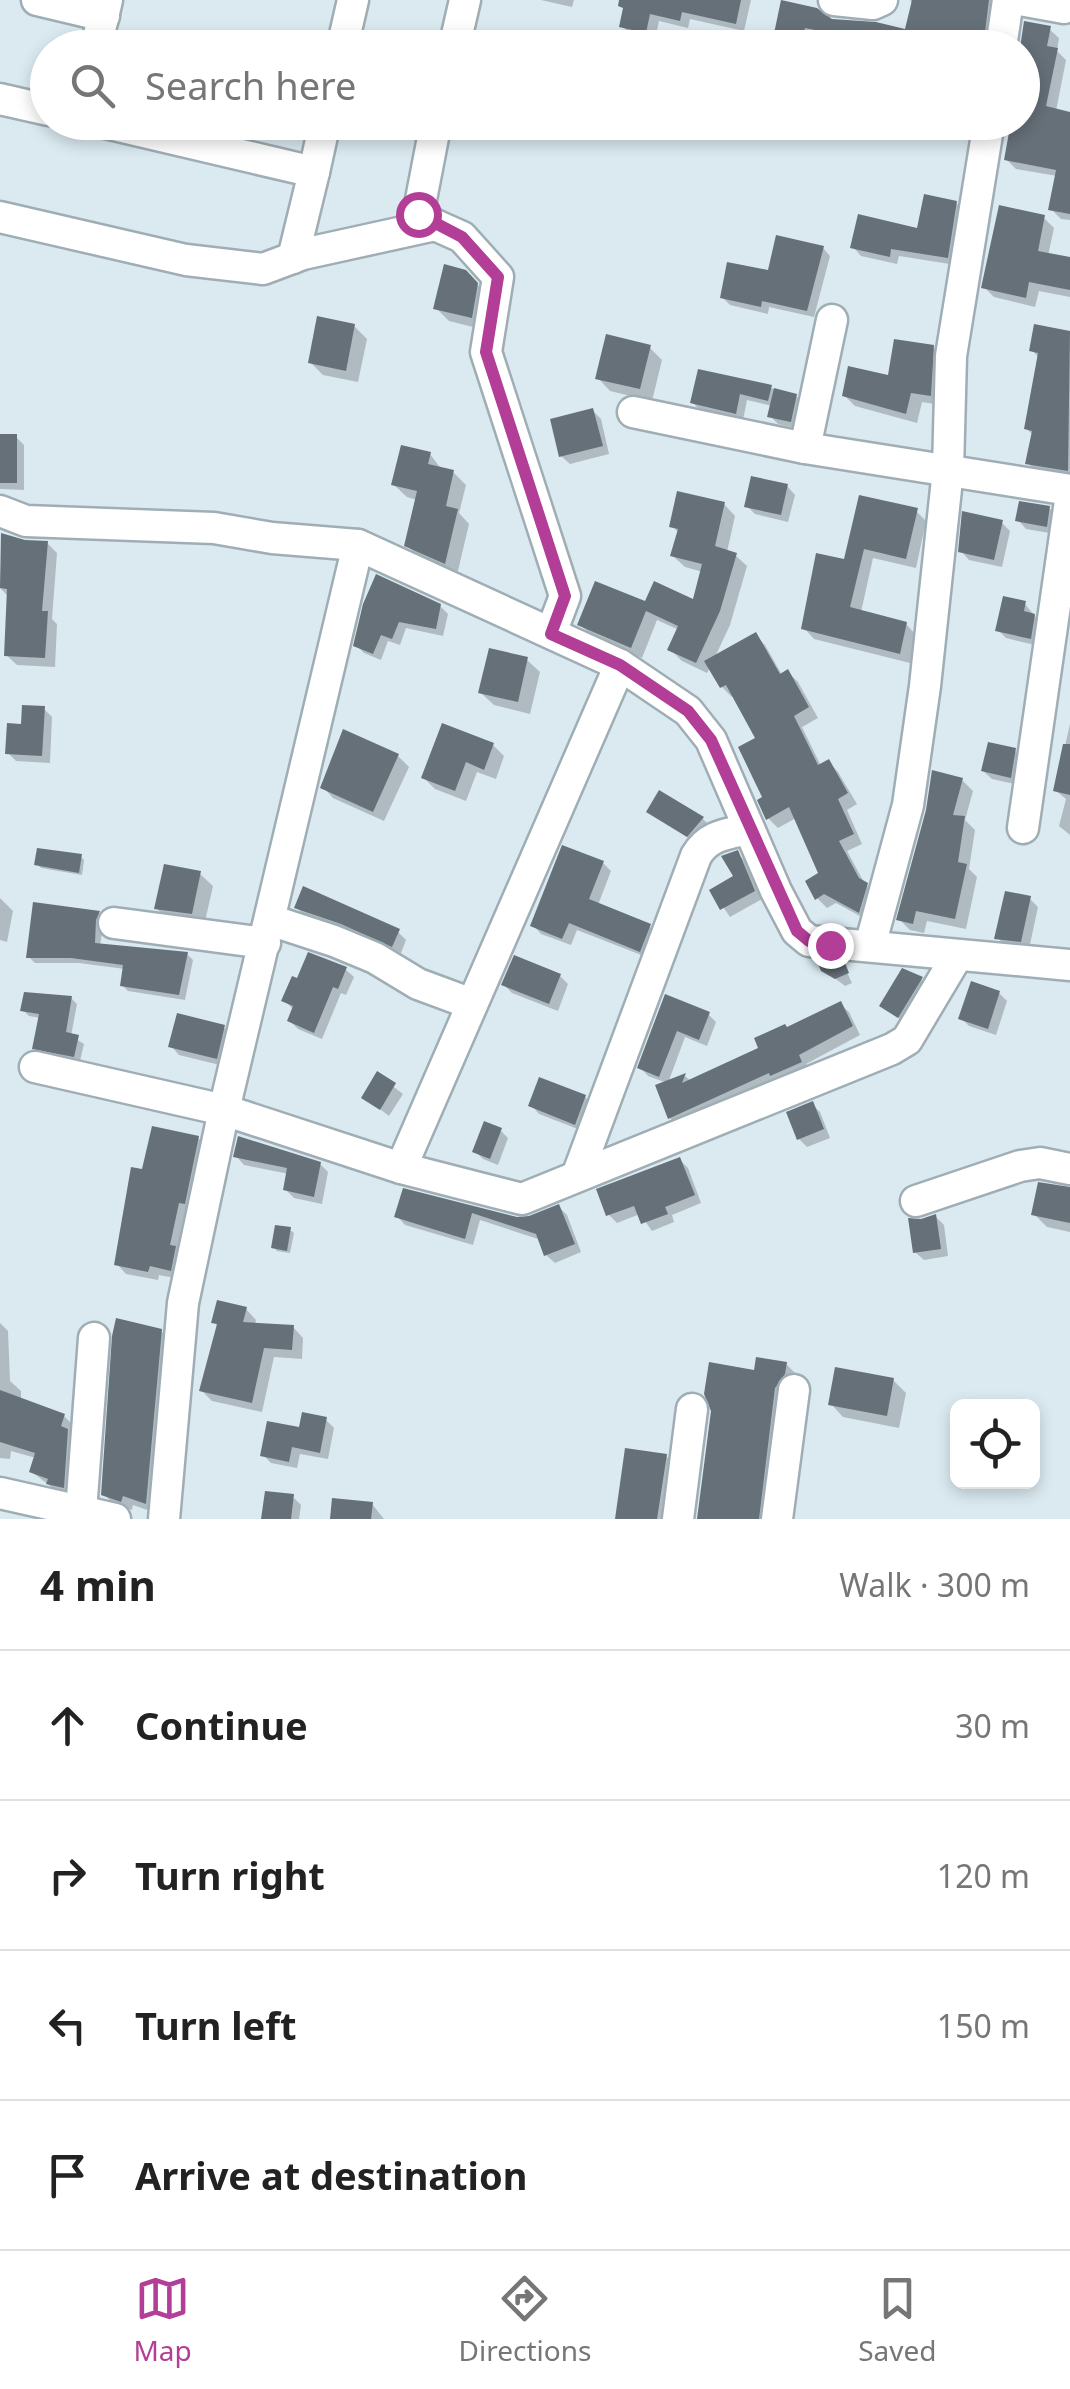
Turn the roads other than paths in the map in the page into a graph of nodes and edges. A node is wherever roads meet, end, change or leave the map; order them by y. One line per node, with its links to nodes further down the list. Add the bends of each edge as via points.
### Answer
1 (36, 0): 8 (street)
2 (352, 0): 10 (street)
3 (464, 0): 11 (street)
4 (834, 0): 5 (street)
5 (882, 0)
6 (1008, 0): 12 (street)
7 (1020, 0): 9 (street)
8 (106, 8)
9 (1068, 10)
10 (346, 30)
11 (458, 30)
12 (1004, 30)
13 (0, 99): 14 (street)
14 (30, 106)
15 (177, 140): 19 (street)
16 (321, 140): 19 (street)
17 (432, 140): 21 (street, via 418,214)
18 (985, 140): 26 (street, via 951,356)
19 (314, 172): 22 (street)
20 (0, 217): 22 (street, via 186,260 263,269)
21 (435, 225): 22 (street); 31 (street, via 462,237 498,277 486,352 565,596)
22 (293, 258)
23 (832, 320): 25 (street)
24 (633, 412): 25 (street)
25 (805, 448): 26 (street)
26 (948, 470): 27 (street); 37 (street, via 908,805)
27 (1070, 490)
28 (1070, 501): 33 (street)
29 (0, 511): 30 (street, via 26,521 214,528)
30 (358, 545): 31 (street); 36 (street)
31 (551, 634): 32 (street)
32 (620, 665): 34 (street, via 688,711 711,740); 40 (street)
33 (1023, 828)
34 (750, 829): 37 (street, via 797,931 809,941); 45 (street, via 712,838 696,856)
35 (114, 923): 36 (street)
36 (267, 931): 40 (street, via 334,941); 42 (street)
37 (870, 946): 38 (street)
38 (957, 956): 39 (street); 45 (street, via 907,1040)
39 (1070, 965)
40 (472, 1004): 43 (street)
41 (35, 1067): 42 (street)
42 (224, 1110): 43 (street); 53 (street, via 183,1303)
43 (401, 1168): 45 (street, via 522,1199)
44 (1070, 1169): 46 (street, via 1020,1166)
45 (577, 1176)
46 (916, 1202)
47 (94, 1338): 51 (street)
48 (794, 1390): 55 (street)
49 (692, 1409): 54 (street)
50 (0, 1493): 51 (street)
51 (80, 1511): 52 (street)
52 (114, 1519)
53 (164, 1519)
54 (678, 1519)
55 (777, 1519)

